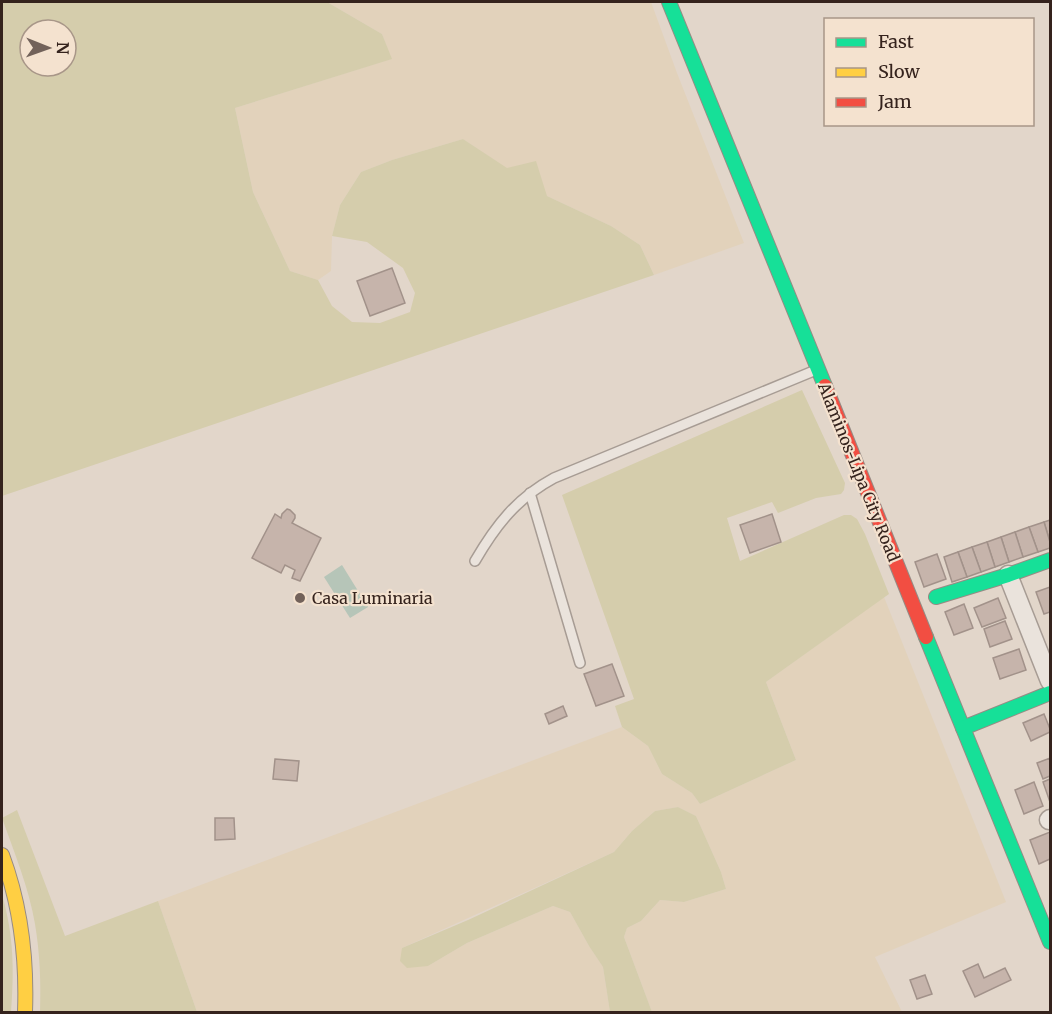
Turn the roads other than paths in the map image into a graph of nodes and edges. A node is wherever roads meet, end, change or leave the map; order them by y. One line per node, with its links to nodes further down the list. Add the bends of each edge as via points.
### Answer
1 (669, 2): 2 (main road, Alaminos-Lipa City Road)
2 (818, 370): 3 (lane, via 554,478); 11 (main road, Alaminos-Lipa City Road)
3 (530, 493): 5 (lane, via 502,520); 8 (lane)
4 (1050, 560): 6 (main road)
5 (475, 561)
6 (1008, 575): 7 (main road); 9 (street)
7 (936, 597)
8 (580, 663)
9 (1050, 681)
10 (1050, 693): 11 (main road)
11 (963, 728): 13 (main road, Alaminos-Lipa City Road)
12 (2, 855): 14 (main road, via 17,904 27,984)
13 (1050, 942)
14 (26, 1012)

